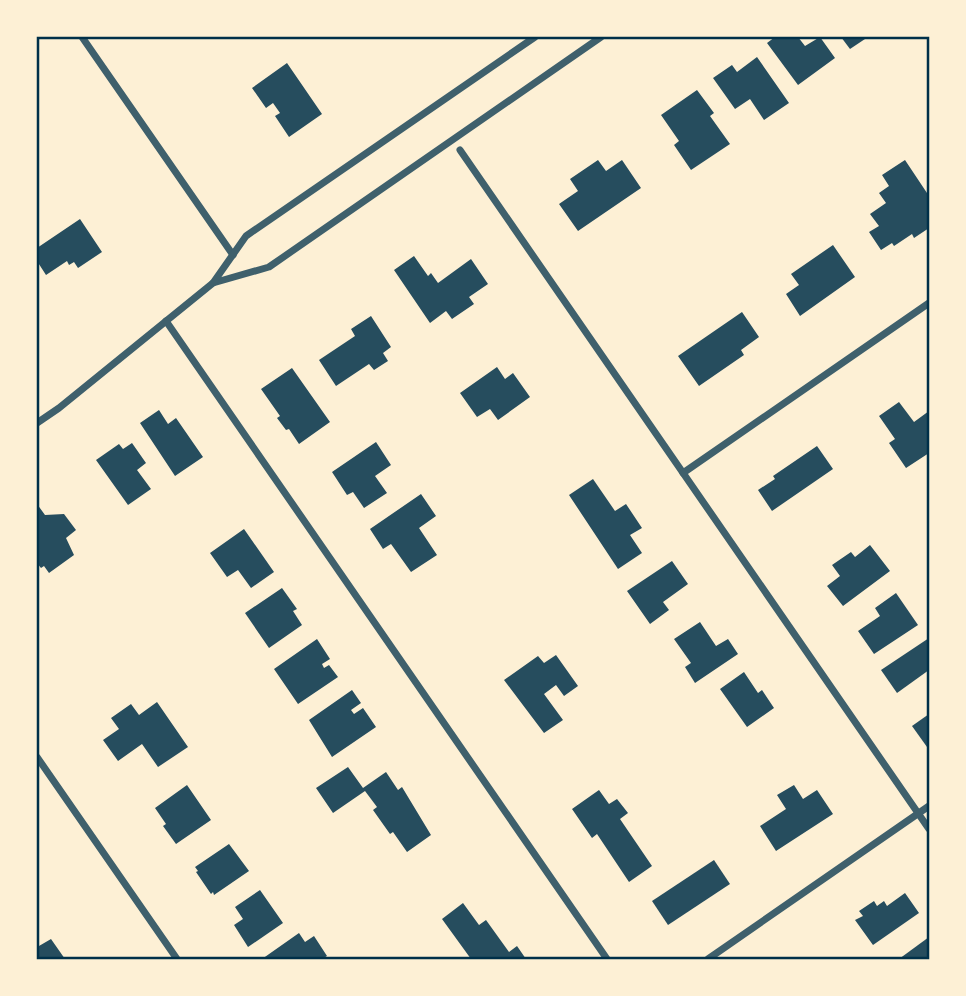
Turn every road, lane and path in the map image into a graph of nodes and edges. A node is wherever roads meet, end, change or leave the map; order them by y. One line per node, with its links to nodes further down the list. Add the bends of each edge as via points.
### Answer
1 (82, 37): 5 (street)
2 (535, 37): 5 (street, via 246,236)
3 (601, 37): 6 (street, via 269,267)
4 (460, 150): 10 (street)
5 (233, 255): 6 (street)
6 (213, 283): 8 (street)
7 (929, 303): 10 (street)
8 (166, 321): 9 (street); 16 (street)
9 (37, 423)
10 (683, 473): 13 (street)
11 (37, 757): 15 (street)
12 (929, 806): 13 (street)
13 (918, 813): 14 (street); 17 (street)
14 (929, 829)
15 (177, 959)
16 (607, 959)
17 (708, 959)

